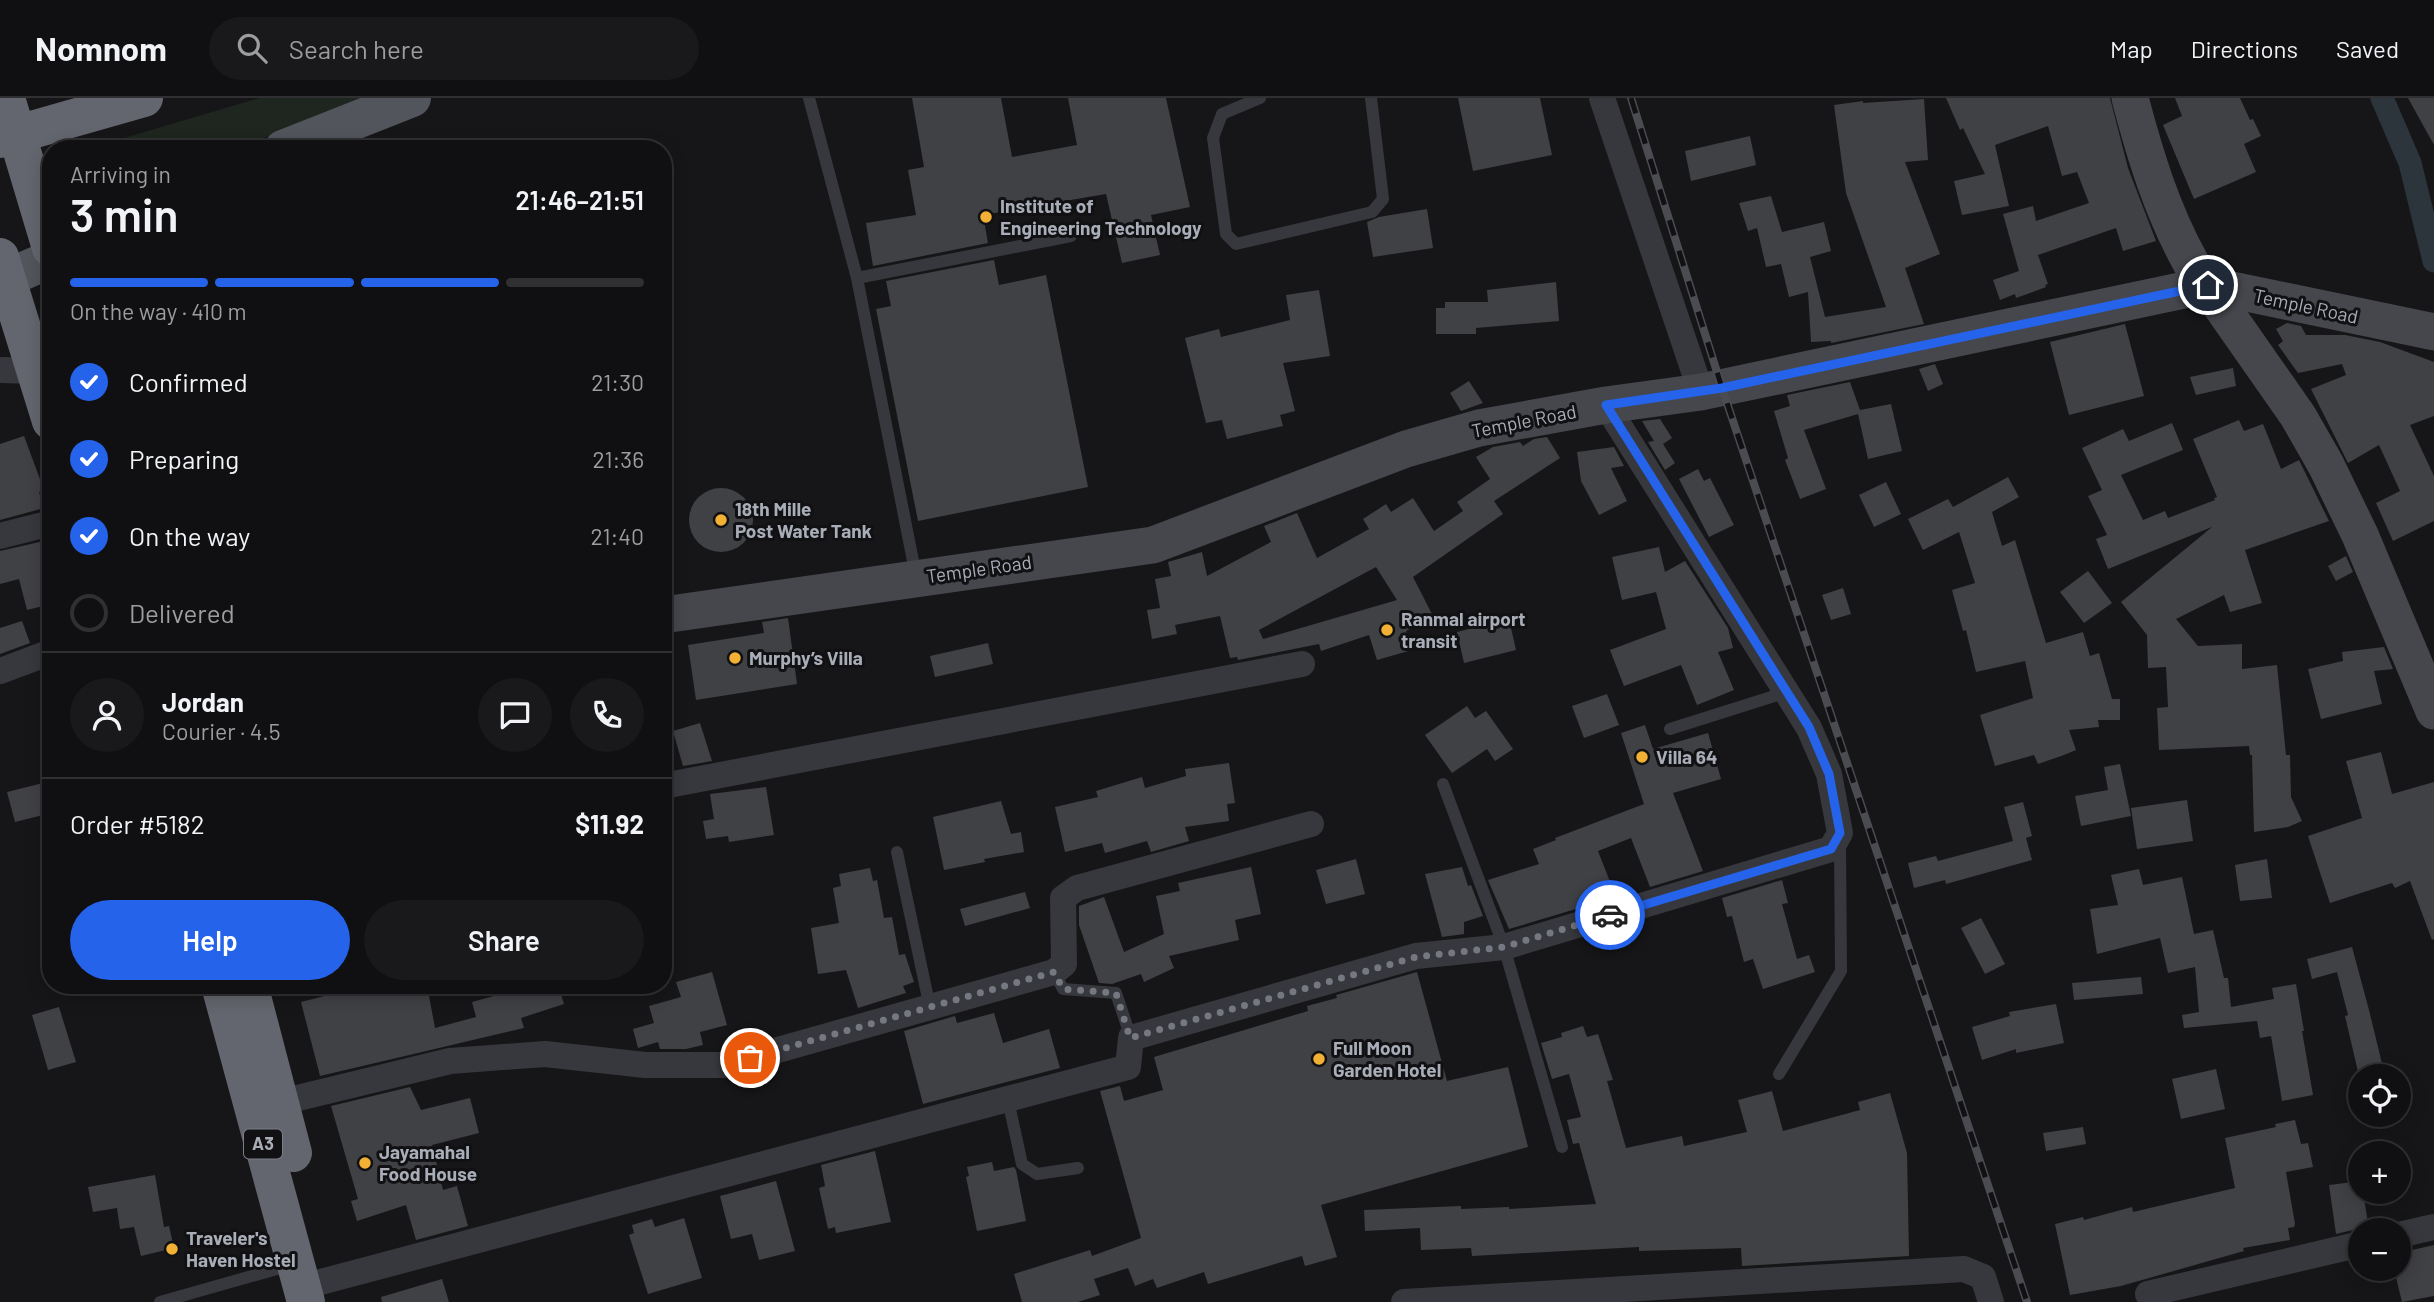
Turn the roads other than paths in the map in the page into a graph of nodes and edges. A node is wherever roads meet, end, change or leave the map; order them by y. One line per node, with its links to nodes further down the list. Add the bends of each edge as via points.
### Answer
1 (6, 98): 13 (highway)
2 (15, 98): 10 (highway)
3 (144, 98): 11 (highway)
4 (412, 98): 12 (main road)
5 (809, 98): 17 (lane)
6 (1260, 98): 7 (lane, via 1222,114 1213,138 1226,234 1236,244 1372,212 1383,199)
7 (1371, 98)
8 (1602, 98): 22 (street)
9 (2130, 98): 18 (street, via 2168,219)
10 (0, 102)
11 (0, 139)
12 (305, 140)
13 (42, 218)
14 (1071, 236): 17 (lane)
15 (42, 261): 16 (main road)
16 (2, 272): 21 (highway)
17 (857, 278): 27 (lane)
18 (2208, 285): 20 (street, Temple Road); 22 (street, Temple Road); 33 (street, via 2326,465)
19 (0, 322): 21 (highway, via 15,332)
20 (2434, 332)
21 (18, 371): 24 (highway)
22 (1702, 392): 23 (street, Temple Road)
23 (1606, 405): 27 (street, Temple Road, via 1479,428 1406,449 1153,545); 32 (street)
24 (42, 407)
25 (42, 525): 26 (street)
26 (0, 536)
27 (917, 578): 28 (street, Temple Road)
28 (672, 614)
29 (42, 655): 31 (street)
30 (1302, 664): 35 (street)
31 (0, 671)
32 (1787, 692): 34 (lane); 38 (street, via 1809,727 1829,774)
33 (2434, 712)
34 (1670, 729)
35 (672, 784)
36 (1443, 784): 40 (lane)
37 (1311, 824): 41 (street, via 1077,888 1063,898 1065,964)
38 (1840, 833): 40 (street, via 1831,849); 46 (lane, via 1841,971)
39 (897, 852): 44 (lane)
40 (1504, 947): 45 (street, via 1416,957); 49 (lane)
41 (1054, 972): 44 (street); 45 (lane, via 1063,989 1116,993)
42 (223, 994): 48 (highway, A3)
43 (250, 994): 48 (highway, A3)
44 (930, 1008): 48 (street, via 725,1065 645,1065 545,1054 450,1061)
45 (1130, 1038): 47 (street, via 1128,1067)
46 (1779, 1074)
47 (1008, 1100): 50 (lane, via 1022,1164 1037,1174); 54 (street)
48 (267, 1106): 54 (highway, A3)
49 (1562, 1147)
50 (1078, 1168)
51 (2434, 1227): 52 (street)
52 (2411, 1232)
53 (2348, 1247): 56 (street)
54 (313, 1287): 58 (lane)
55 (1813, 1290): 57 (street); 60 (street, via 1964,1269 1983,1277)
56 (2148, 1294)
57 (1604, 1296): 59 (street)
58 (160, 1302)
59 (1404, 1302)
60 (1991, 1302)

